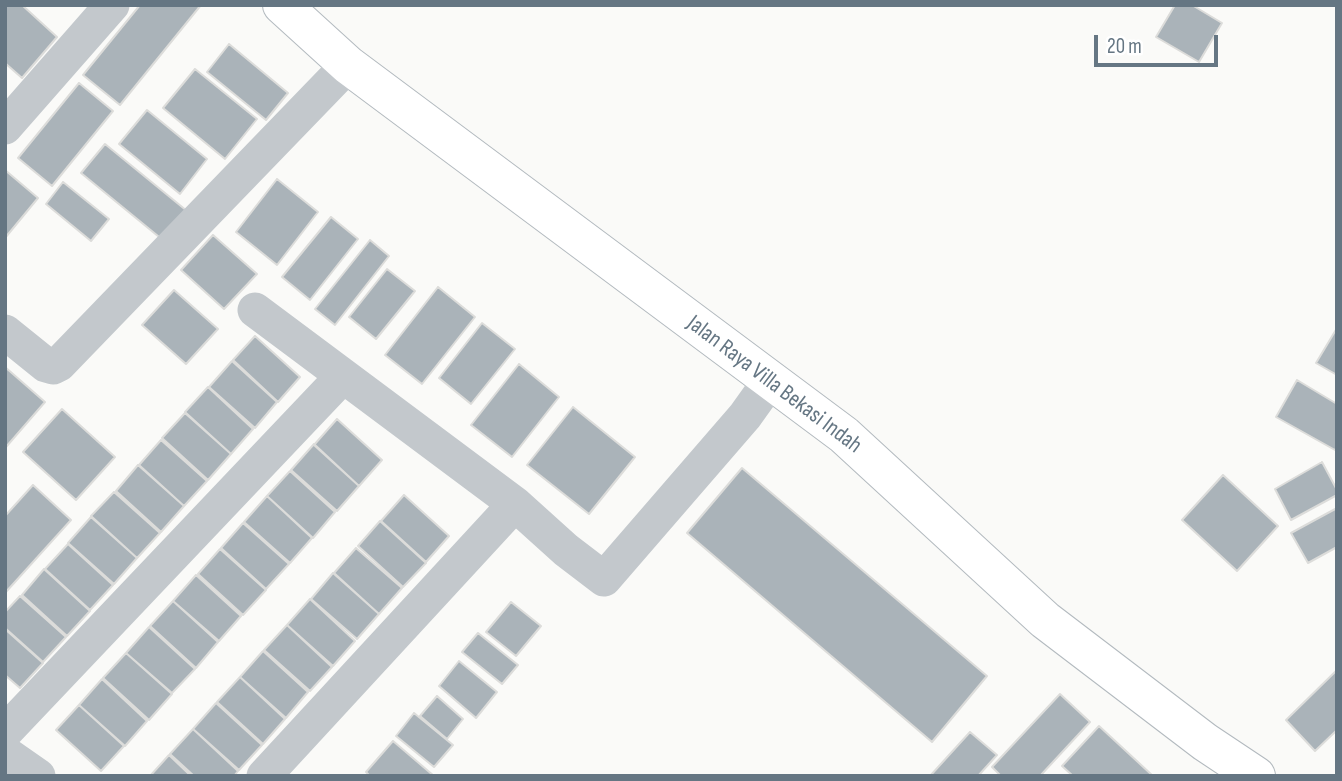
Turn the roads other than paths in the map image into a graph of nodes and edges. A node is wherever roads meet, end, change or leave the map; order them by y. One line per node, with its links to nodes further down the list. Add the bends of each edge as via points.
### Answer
1 (111, 5): 4 (street)
2 (301, 11): 3 (main road, Jalan Raya Villa Bekasi Indah)
3 (348, 65): 6 (street, via 59,364 47,365); 8 (main road, Jalan Raya Villa Bekasi Indah)
4 (5, 127)
5 (255, 310): 7 (street)
6 (5, 332)
7 (343, 376): 9 (street); 10 (street)
8 (770, 381): 9 (street, via 604,579); 14 (main road, Jalan Raya Villa Bekasi Indah, via 844,435 1045,620)
9 (515, 504): 13 (street)
10 (5, 732)
11 (5, 752): 12 (street)
12 (38, 776)
13 (264, 776)
14 (1256, 776)

